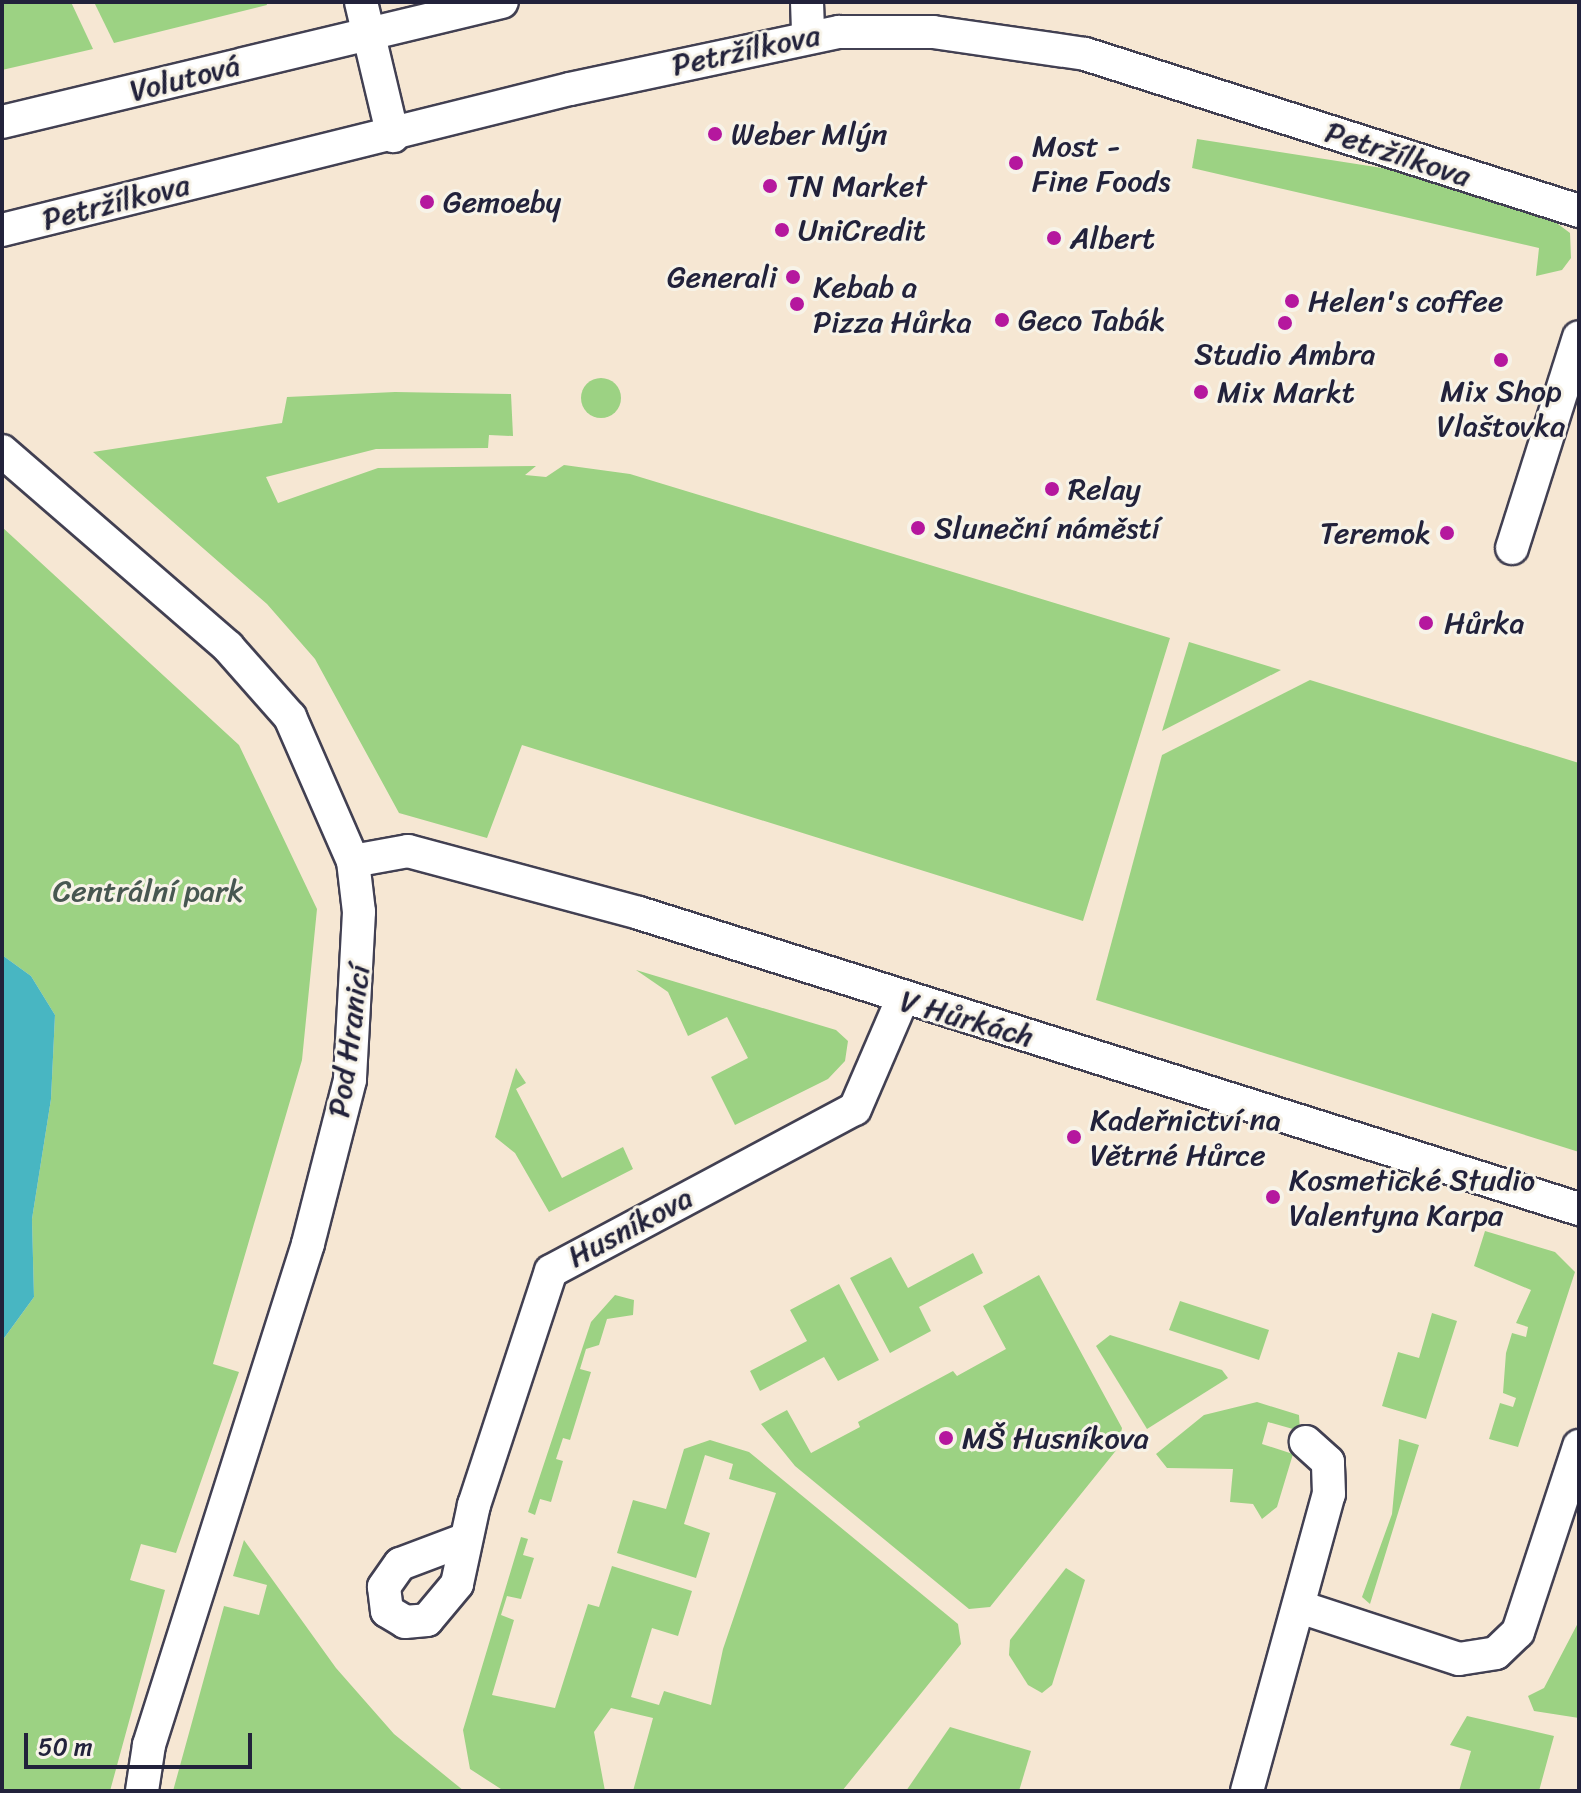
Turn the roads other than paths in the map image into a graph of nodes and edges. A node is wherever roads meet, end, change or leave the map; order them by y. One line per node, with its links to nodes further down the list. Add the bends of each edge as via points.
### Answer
1 (361, 2): 4 (street)
2 (502, 2): 4 (street, Volutová)
3 (807, 18): 6 (street, Petržílkova); 7 (street, Petržílkova, via 1085,54)
4 (369, 37): 5 (street, Volutová); 6 (street)
5 (2, 122)
6 (393, 136): 8 (street, Petržílkova)
7 (1579, 211)
8 (2, 230)
9 (1579, 337): 11 (street)
10 (2, 451): 12 (street, Pod Hranicí, via 228,647 290,717)
11 (1512, 548)
12 (353, 861): 13 (street, V Hůrkách, via 408,851 639,913); 19 (street, Pod Hranicí, via 362,961 350,1080 308,1244 149,1745)
13 (902, 1000): 14 (street, V Hůrkách); 17 (street, Husníkova, via 855,1109 551,1271)
14 (1579, 1209)
15 (1306, 1442): 18 (street, via 1328,1462 1331,1480)
16 (1579, 1446): 18 (street, via 1518,1632 1496,1653 1459,1659)
17 (464, 1540)
18 (1303, 1608): 20 (street)
19 (142, 1791)
20 (1247, 1791)

